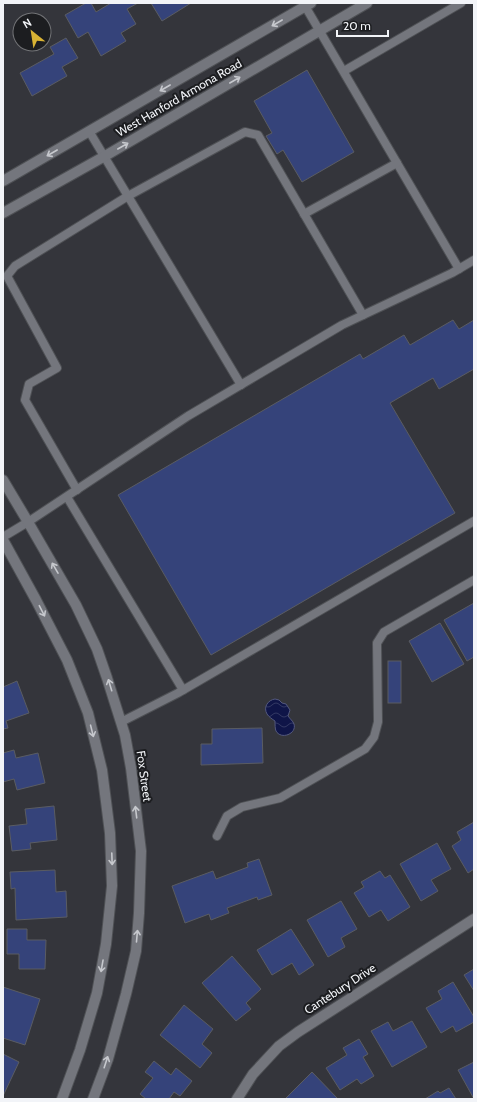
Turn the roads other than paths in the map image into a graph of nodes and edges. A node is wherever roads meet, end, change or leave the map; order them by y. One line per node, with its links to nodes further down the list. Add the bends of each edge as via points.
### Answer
1 (367, 3): 4 (street, West Hanford Armona Road)
2 (461, 3): 5 (lane)
3 (308, 5): 4 (lane); 6 (street, West Hanford Armona Road, one-way to 6)
4 (320, 30): 5 (lane); 7 (street, West Hanford Armona Road, one-way to 4)
5 (344, 71): 8 (lane)
6 (90, 131): 7 (lane); 9 (street, West Hanford Armona Road, one-way to 9)
7 (105, 156): 10 (lane); 11 (street, West Hanford Armona Road)
8 (397, 163): 12 (lane); 14 (lane)
9 (3, 181)
10 (128, 196): 12 (lane, via 245,132 258,134); 16 (lane); 18 (lane, via 15,266 7,276 57,368 29,384 25,400)
11 (3, 213)
12 (304, 214): 15 (lane)
13 (474, 260): 14 (lane)
14 (459, 269): 15 (lane)
15 (363, 315): 16 (lane, via 342,324)
16 (241, 385): 18 (lane, via 188,416)
17 (3, 480): 21 (street, Fox Street)
18 (77, 490): 19 (lane)
19 (67, 497): 21 (lane); 25 (lane)
20 (474, 521): 25 (lane)
21 (28, 522): 22 (lane); 26 (street, Fox Street, one-way to 21, via 97,649 76,605)
22 (3, 537)
23 (3, 540): 29 (street, one-way to 29, via 67,660 88,713 102,770 110,833 112,886 106,944 97,993)
24 (474, 580): 27 (lane, via 384,632 377,643 378,722 374,737 365,749 280,798 242,807 227,816)
25 (183, 690): 26 (lane)
26 (121, 722): 30 (street, Fox Street, one-way to 26, via 108,1059 126,994 136,951 139,913 141,851 131,768)
27 (217, 836)
28 (474, 919): 31 (street, Cantebury Drive, via 298,1032 280,1046 253,1074)
29 (62, 1099)
30 (93, 1099)
31 (237, 1099)

